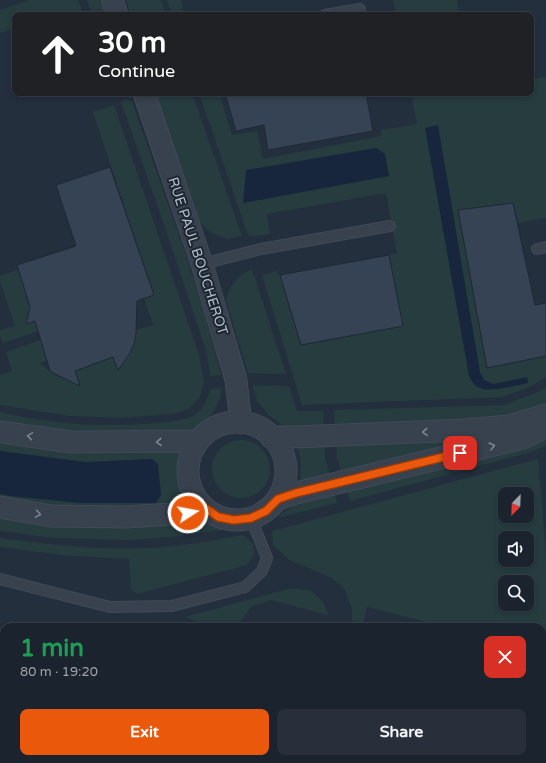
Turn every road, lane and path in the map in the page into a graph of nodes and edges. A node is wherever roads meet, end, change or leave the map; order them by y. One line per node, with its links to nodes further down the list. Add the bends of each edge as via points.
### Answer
1 (112, 0): 3 (street)
2 (360, 9): 4 (lane)
3 (116, 12)
4 (342, 12)
5 (145, 96): 7 (street, RUE PAUL BOUCHEROT)
6 (390, 226): 7 (lane, via 261,249)
7 (202, 264): 9 (street, RUE PAUL BOUCHEROT, via 236,380)
8 (546, 415): 12 (street, one-way to 12, via 509,426 448,431)
9 (241, 423): 12 (street, via 258,427); 13 (street, via 225,424 210,430)
10 (546, 427): 14 (street, one-way to 10, via 523,438)
11 (0, 432): 13 (street, one-way to 11, via 71,442)
12 (272, 437): 14 (street, via 281,450 286,467 285,483)
13 (198, 441): 16 (street, via 191,454 188,468 189,483)
14 (278, 499): 17 (street, via 266,511)
15 (0, 507): 16 (street, one-way to 16, via 51,516 127,517 188,513)
16 (204, 507): 17 (street, via 218,517 234,520)
17 (251, 518): 18 (lane, via 267,558 262,571 245,587 172,606 110,607)
18 (0, 579)

